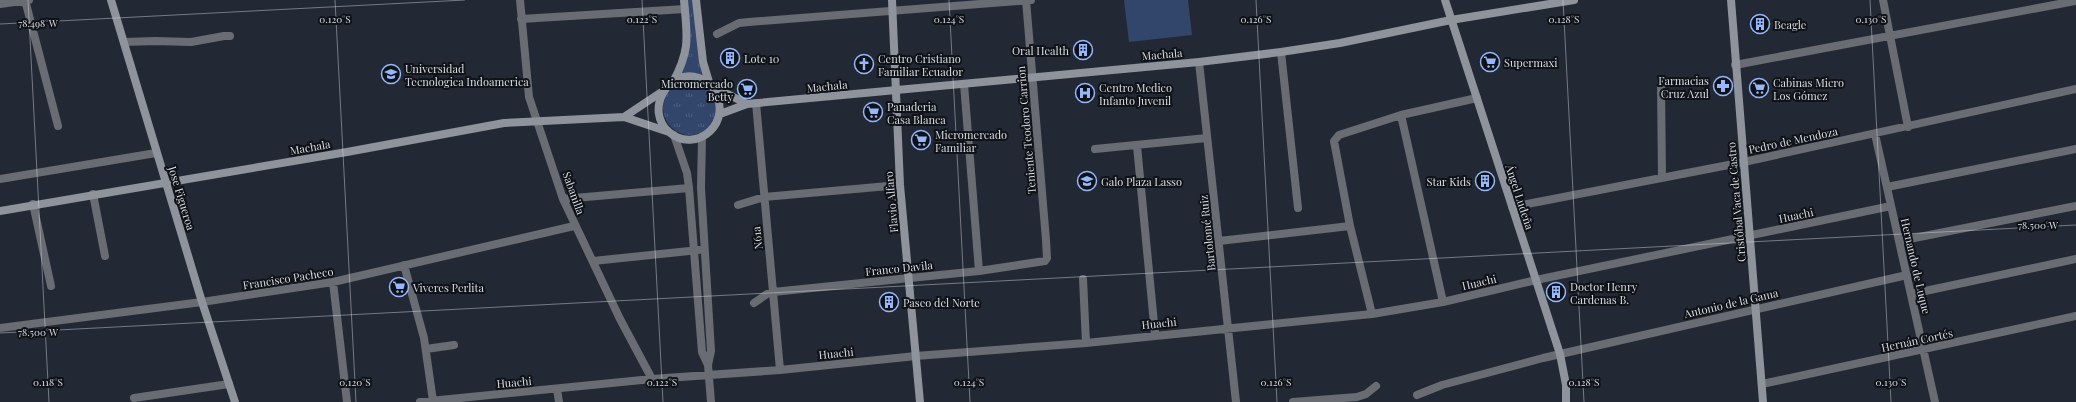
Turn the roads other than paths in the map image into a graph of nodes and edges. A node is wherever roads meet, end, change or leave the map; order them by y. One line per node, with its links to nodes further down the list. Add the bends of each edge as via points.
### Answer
1 (25, 0): 2 (street); 14 (street); 41 (street)
2 (29, 0)
3 (111, 0): 22 (main road, Jose Figueroa)
4 (520, 0): 17 (street, Sabanilla)
5 (696, 0): 28 (main road, via 703,62)
6 (892, 0): 16 (main road, Flavio Alfaro)
7 (1026, 0): 8 (street); 16 (street); 26 (street, Teniente Teodoro Carrion)
8 (1032, 0)
9 (1445, 0): 18 (main road, Ángel Ludeña)
10 (1574, 0): 18 (main road, Machala)
11 (1731, 0): 25 (main road, Cristóbal Vaca de Castro)
12 (1883, 0): 20 (street)
13 (2075, 2): 20 (street)
14 (0, 4)
15 (685, 4): 17 (street); 27 (main road, via 688,45 681,68)
16 (891, 11): 19 (street, via 739,24); 31 (main road, Flavio Alfaro)
17 (521, 19): 40 (street, Sabanilla, via 529,97)
18 (1451, 20): 23 (main road, Machala, via 1340,43); 34 (main road, Ángel Ludeña)
19 (717, 34)
20 (1890, 35): 25 (street); 42 (street)
21 (230, 36): 22 (street, via 191,42)
22 (124, 42): 50 (main road, Jose Figueroa)
23 (1281, 52): 24 (main road, Machala); 66 (street)
24 (1199, 62): 26 (main road, Machala); 46 (street, Bartolomé Ruiz)
25 (1735, 65): 51 (main road, Cristóbal Vaca de Castro)
26 (1032, 78): 29 (main road, Machala); 76 (street, Teniente Teodoro Carrion)
27 (673, 82): 28 (main road, via 688,76); 33 (main road)
28 (710, 84): 36 (main road); 37 (main road, via 717,94)
29 (964, 84): 31 (main road, Machala); 80 (street)
30 (1661, 85): 52 (street)
31 (895, 89): 35 (main road, Machala); 55 (main road, Flavio Alfaro)
32 (2076, 89): 42 (street, Pedro de Mendoza)
33 (663, 91): 39 (main road, Machala); 43 (main road, via 659,100 659,111 661,121)
34 (1477, 98): 38 (street); 65 (main road, Ángel Ludeña)
35 (756, 103): 36 (main road, Machala); 59 (street, N61a)
36 (747, 104): 37 (main road, Machala)
37 (720, 114): 45 (main road, via 710,131)
38 (1401, 115): 69 (street, via 1336,138 1333,144); 90 (street)
39 (624, 116): 40 (main road, Machala); 43 (main road, Machala)
40 (537, 121): 54 (main road, Machala, via 504,123); 60 (street, Sabanilla)
41 (58, 126)
42 (1908, 127): 44 (street, Pedro de Mendoza)
43 (671, 134): 45 (main road, via 683,138); 57 (street, via 687,173)
44 (1875, 134): 51 (street, Pedro de Mendoza); 56 (street, Hernando de Luque)
45 (702, 136): 73 (street)
46 (1207, 138): 47 (street); 71 (street, Bartolomé Ruiz)
47 (1137, 146): 48 (street); 97 (street)
48 (1095, 149)
49 (2076, 149): 56 (street)
50 (156, 153): 53 (street); 54 (main road, Jose Figueroa)
51 (1744, 162): 52 (street, Pedro de Mendoza); 70 (main road, Cristóbal Vaca de Castro)
52 (1662, 178): 65 (street, Pedro de Mendoza)
53 (0, 180)
54 (165, 183): 58 (main road, Machala); 89 (main road, Jose Figueroa)
55 (900, 185): 59 (street); 82 (main road, Flavio Alfaro)
56 (1887, 187): 63 (street, Hernando de Luque)
57 (689, 188): 60 (street); 74 (street)
58 (93, 194): 61 (main road, Machala); 75 (street)
59 (764, 197): 62 (street); 87 (street, N61a)
60 (563, 199): 68 (street, Sabanilla)
61 (33, 204): 67 (main road, Machala); 86 (street)
62 (738, 205)
63 (1891, 206): 70 (street, Huachi); 72 (street, Hernando de Luque)
64 (2076, 206): 72 (street)
65 (1512, 207): 84 (main road, Ángel Ludeña)
66 (1298, 208)
67 (0, 211)
68 (574, 226): 78 (street, Sabanilla); 79 (street, Francisco Pacheco)
69 (1350, 226): 71 (street); 93 (street)
70 (1750, 236): 84 (street, Huachi); 92 (main road, Cristóbal Vaca de Castro)
71 (1219, 240): 95 (street, Bartolomé Ruiz)
72 (1899, 241): 81 (street, Hernando de Luque)
73 (704, 249): 74 (street); 104 (street, via 711,351)
74 (695, 250): 78 (street); 104 (street, via 702,352)
75 (105, 256)
76 (1046, 258): 80 (street, Franco Davila, via 1041,263)
77 (2076, 259): 88 (street)
78 (593, 261): 107 (street, Sabanilla)
79 (404, 265): 85 (street, Francisco Pacheco); 100 (street)
80 (979, 270): 82 (street, Franco Davila)
81 (1906, 275): 88 (street, Hernando de Luque); 92 (street, Antonio de la Gama)
82 (909, 278): 87 (street, Franco Davila); 103 (main road, Flavio Alfaro)
83 (1083, 279): 98 (street)
84 (1536, 280): 90 (street, Huachi); 102 (main road, Ángel Ludeña)
85 (333, 282): 89 (street, Francisco Pacheco); 116 (street)
86 (51, 286)
87 (773, 292): 91 (street, Franco Davila); 105 (street, N61a)
88 (1911, 294): 101 (street, Hernando de Luque)
89 (202, 302): 96 (street, Francisco Pacheco); 108 (main road, Jose Figueroa)
90 (1443, 302): 93 (street, Huachi)
91 (754, 303)
92 (1757, 308): 102 (street, Antonio de la Gama); 109 (main road, Cristóbal Vaca de Castro)
93 (1372, 314): 95 (street, Huachi)
94 (2076, 316): 101 (street, Hernán Cortés)
95 (1228, 327): 97 (street, Huachi); 121 (street, Bartolomé Ruiz)
96 (0, 328)
97 (1155, 334): 98 (street, Huachi)
98 (1086, 343): 103 (street, Huachi)
99 (454, 345): 100 (street)
100 (426, 349): 114 (street)
101 (1924, 350): 109 (street, Hernán Cortés); 125 (street, Hernando de Luque)
102 (1560, 354): 112 (street, Antonio de la Gama, via 1442,385); 123 (main road, Ángel Ludeña, via 1566,385)
103 (916, 356): 105 (street, Huachi); 120 (main road, Flavio Alfaro)
104 (708, 365): 106 (street)
105 (780, 370): 106 (street, Huachi)
106 (708, 375): 107 (street, Huachi); 119 (street)
107 (652, 379): 111 (street, Huachi)
108 (229, 384): 113 (street); 115 (main road, Jose Figueroa)
109 (1762, 384): 124 (main road, Cristóbal Vaca de Castro)
110 (1376, 386): 122 (street, via 1357,397)
111 (557, 389): 114 (street, Huachi); 118 (street)
112 (1417, 395)
113 (134, 398)
114 (433, 401): 117 (street, Huachi)
115 (235, 402)
116 (347, 402)
117 (420, 402)
118 (559, 402)
119 (711, 402)
120 (920, 402)
121 (1236, 402)
122 (1293, 402)
123 (1566, 402)
124 (1763, 402)
125 (1935, 402)

